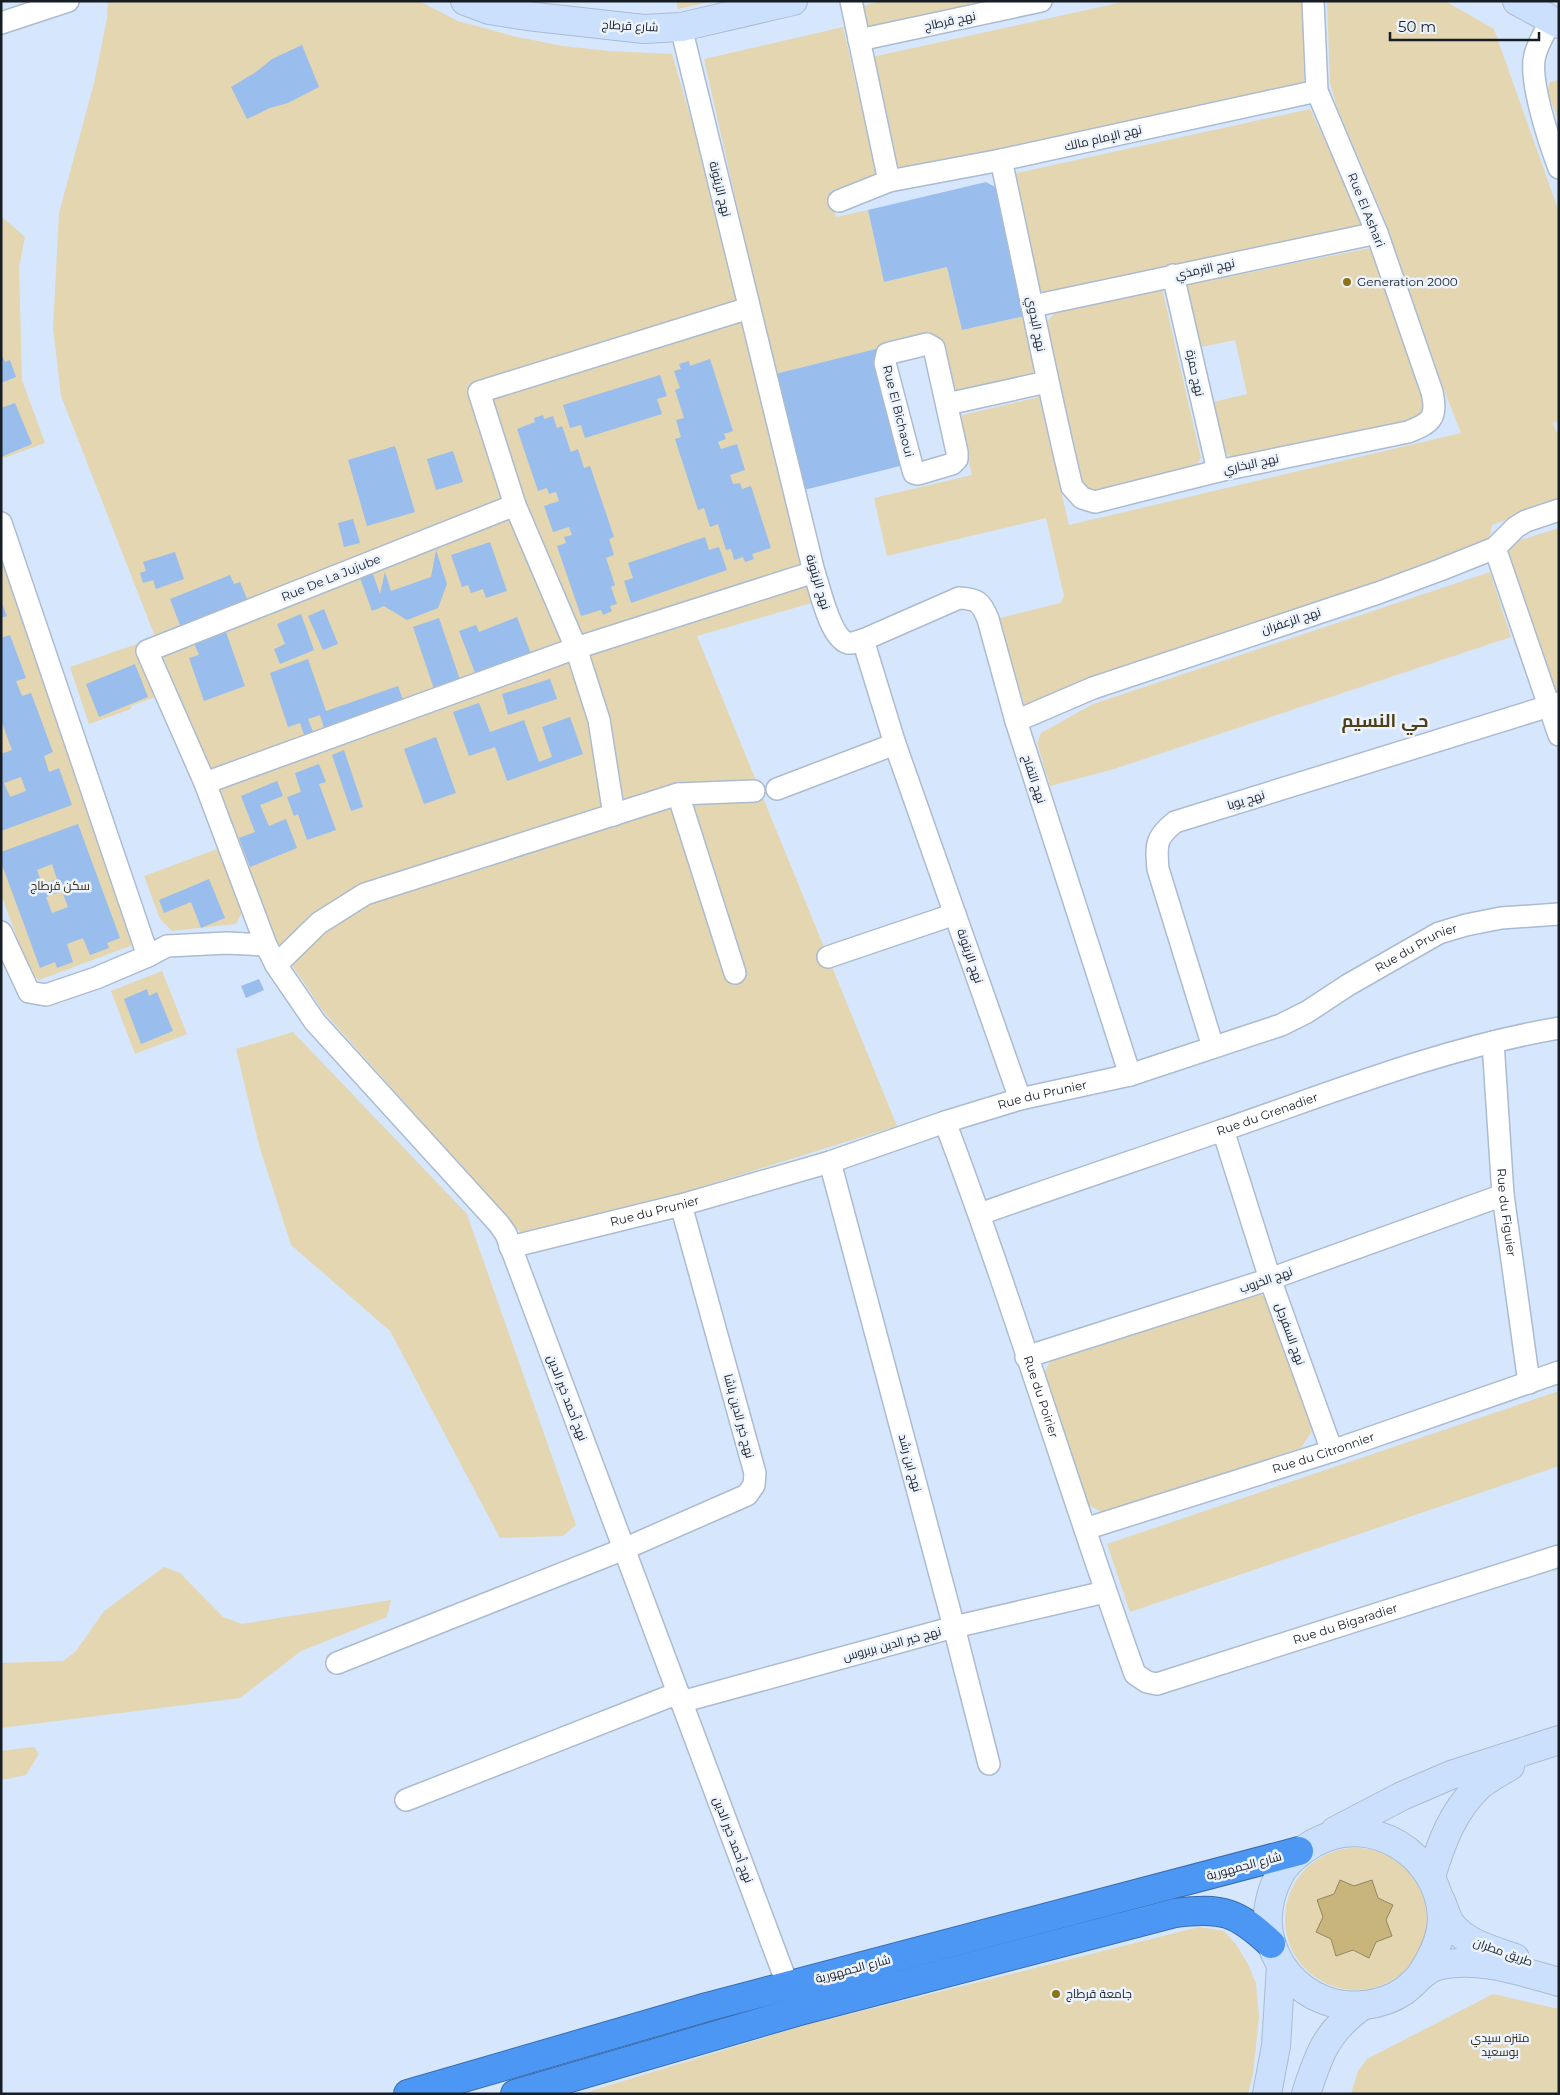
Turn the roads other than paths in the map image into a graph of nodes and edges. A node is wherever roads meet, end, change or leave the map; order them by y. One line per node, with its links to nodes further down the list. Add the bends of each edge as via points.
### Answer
1 (68, 1): 9 (street)
2 (465, 1): 10 (main road, شارع قرطاج, via 489,10 613,27)
3 (794, 1): 10 (main road, شارع قرطاج)
4 (851, 1): 11 (street)
5 (1041, 1): 11 (street, نهج قرطاج)
6 (1313, 1): 12 (street, Rue El Ashari)
7 (1517, 1): 8 (main road)
8 (1555, 22): 14 (street, via 1534,56 1534,70 1536,92)
9 (1, 23)
10 (681, 27): 20 (street, نهج الزيتونة)
11 (859, 40): 15 (street)
12 (1317, 91): 13 (street, نهج الإمام مالك); 17 (street, Rue El Ashari)
13 (1001, 160): 15 (street, نهج الإمام مالك); 19 (street, نهج البدوي)
14 (1559, 168)
15 (890, 181): 16 (street, نهج الإمام مالك)
16 (839, 201)
17 (1377, 233): 18 (street, نهج الترمذي); 23 (street, Rue El Ashari, via 1432,392)
18 (1172, 275): 19 (street, نهج الترمذي); 24 (street, نهج حمزة)
19 (1033, 306): 21 (street, نهج البدوي)
20 (749, 308): 26 (street, via 479,392); 30 (street, نهج الزيتونة)
21 (1047, 382): 22 (street); 25 (street, نهج البدوي)
22 (947, 404): 22 (street, Rue El Bichaoui, via 932,345 887,354 886,363 914,473 952,464 957,459)
23 (1433, 416): 24 (street, نهج البخاري, via 1426,425 1408,432)
24 (1218, 471): 25 (street, نهج البخاري, via 1095,502 1082,498)
25 (1072, 487)
26 (515, 505): 32 (street); 33 (street, Rue De La Jujube)
27 (1559, 510): 29 (street, نهج الزعفران, via 1526,521)
28 (1, 523): 47 (street)
29 (1495, 548): 34 (street); 35 (street, نهج الزعفران, via 1378,593 1093,688)
30 (814, 572): 31 (street, نهج الزيتونة, via 839,638 849,644); 32 (street)
31 (863, 640): 35 (street, نهج التفاح, via 959,598 972,598 981,604 988,620); 37 (street, نهج الزيتونة)
32 (576, 648): 38 (street); 42 (street, via 599,720)
33 (147, 652): 38 (street, نهج أحمد خير الدين)
34 (1553, 704): 36 (street); 53 (street, نهج يوبا, via 1175,822 1162,832 1156,850 1158,869)
35 (1016, 721): 54 (street, نهج التفاح)
36 (1559, 735)
37 (895, 744): 39 (street); 43 (street, نهج الزيتونة)
38 (205, 783): 46 (street, نهج أحمد خير الدين)
39 (776, 789)
40 (754, 791): 41 (street)
41 (678, 794): 42 (street); 50 (street)
42 (614, 815): 49 (street, via 365,894 319,923)
43 (955, 914): 48 (street); 55 (street, نهج الزيتونة)
44 (1559, 914): 53 (street, Rue du Prunier, via 1501,918 1439,933 1308,1012 1281,1025)
45 (1, 932): 47 (street, via 29,992 46,994)
46 (266, 945): 47 (street, via 167,946); 49 (street, نهج أحمد خير الدين)
47 (148, 956)
48 (828, 957)
49 (276, 965): 62 (street, نهج أحمد خير الدين, via 315,1022 500,1224)
50 (735, 973)
51 (1559, 1028): 52 (street, Rue du Grenadier)
52 (1493, 1042): 57 (street, Rue du Grenadier, via 1330,1091); 59 (street, Rue du Figuier)
53 (1213, 1047): 54 (street, Rue du Prunier)
54 (1130, 1075): 55 (street, Rue du Prunier)
55 (1020, 1099): 56 (street, Rue du Prunier)
56 (945, 1122): 58 (street, Rue du Prunier); 61 (street, Rue du Poirier)
57 (1223, 1130): 61 (street, Rue du Grenadier); 63 (street, نهج السفرجل)
58 (830, 1162): 60 (street, Rue du Prunier); 72 (street, نهج ابن رشد)
59 (1503, 1194): 63 (street, نهج الخروب); 66 (street, Rue du Figuier)
60 (681, 1205): 62 (street, Rue du Prunier); 69 (street, نهج خير الدين باشا, via 755,1473 754,1485 747,1496 739,1500)
61 (980, 1214): 64 (street, Rue du Poirier)
62 (510, 1247): 69 (street, نهج أحمد خير الدين)
63 (1270, 1279): 64 (street, نهج الخروب); 67 (street, نهج السفرجل)
64 (1026, 1356): 68 (street, Rue du Poirier)
65 (1559, 1372): 66 (street, Rue du Citronnier)
66 (1529, 1383): 67 (street, Rue du Citronnier)
67 (1332, 1451): 68 (street, Rue du Citronnier)
68 (1085, 1529): 71 (street, Rue du Poirier)
69 (624, 1549): 73 (street); 75 (street, نهج أحمد خير الدين)
70 (1559, 1556): 74 (street, Rue du Bigaradier, via 1157,1684)
71 (1105, 1592): 72 (street, نهج خير الدين بربروس); 74 (street, Rue du Poirier)
72 (954, 1627): 75 (street, نهج خير الدين بربروس); 77 (street, نهج ابن رشد)
73 (337, 1663)
74 (1135, 1674)
75 (679, 1698): 78 (street); 86 (street, نهج أحمد خير الدين)
76 (1550, 1744): 79 (main road, via 1451,1775); 81 (main road, via 1482,1784 1465,1801 1440,1845)
77 (989, 1764)
78 (406, 1800)
79 (1325, 1836): 80 (main road); 81 (main road, via 1366,1832 1386,1837 1420,1860)
80 (1299, 1851): 82 (main road, via 1278,1878 1271,1894 1268,1928); 86 (highway, شارع الجمهورية)
81 (1435, 1887): 83 (main road, طريق مطران, via 1449,1922 1470,1941); 84 (main road, via 1442,1918 1439,1939)
82 (1276, 1955): 87 (main road, via 1300,1986 1325,2001); 89 (highway, via 1239,1917 1201,1910 1175,1913 796,2012); 90 (main road, via 1276,2046)
83 (1559, 1971)
84 (1420, 1976): 85 (main road, طريق مطران, via 1434,1967 1456,1963 1508,1968); 87 (main road, via 1404,1991 1384,2001)
85 (1559, 1982)
86 (788, 1986): 88 (highway, شارع الجمهورية)
87 (1363, 2006): 91 (main road, via 1344,2019 1325,2043)
88 (408, 2094)
89 (515, 2094)
90 (1267, 2094)
91 (1306, 2094)

